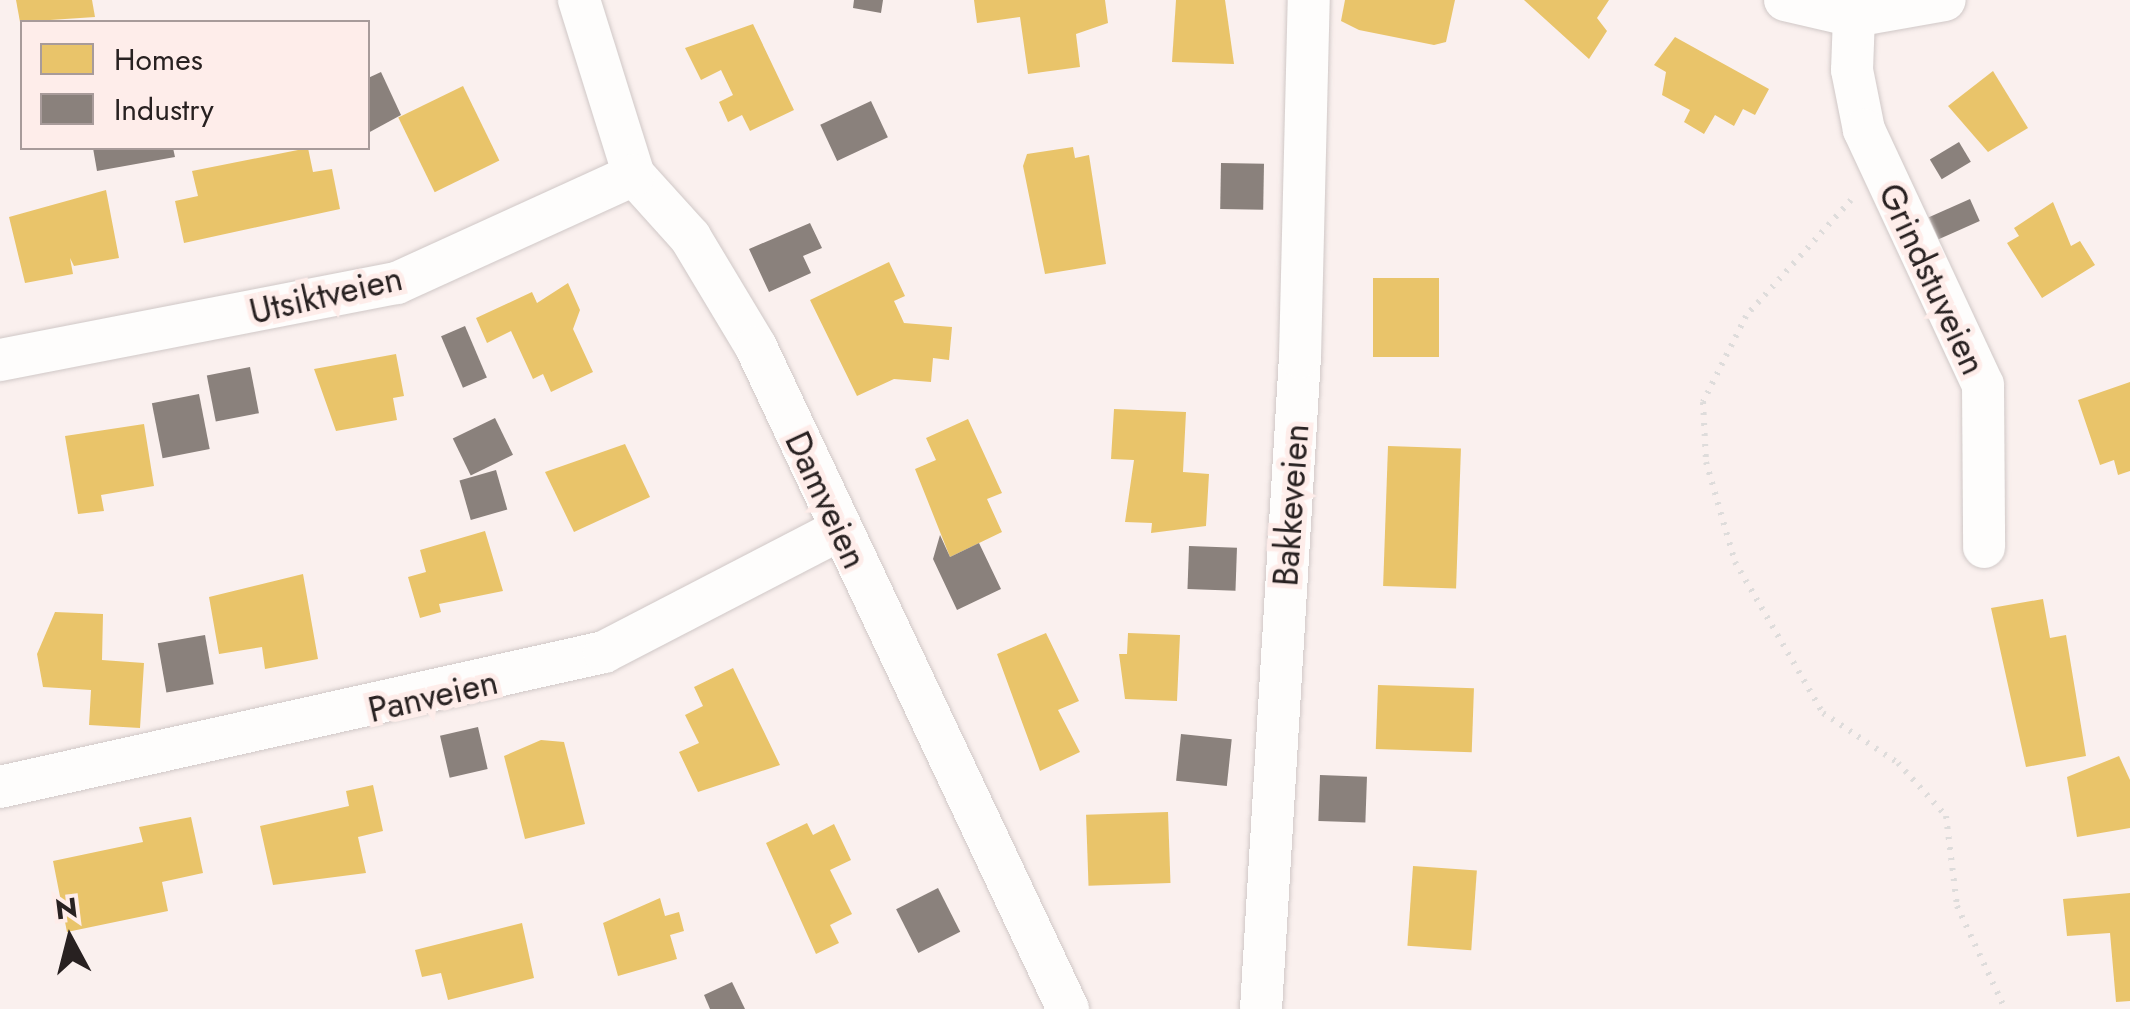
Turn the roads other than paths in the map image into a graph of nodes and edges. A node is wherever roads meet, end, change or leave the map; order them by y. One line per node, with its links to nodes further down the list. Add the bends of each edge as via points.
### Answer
1 (579, 0): 6 (street, Damveien)
2 (1309, 0): 12 (street, Bakkeveien, via 1300,357)
3 (1784, 0): 5 (street)
4 (1945, 0): 5 (street)
5 (1854, 16): 9 (street, Grindstuveien, via 1852,70 1875,154 1983,385)
6 (634, 175): 7 (street, Utsiktveien, via 397,283); 8 (street, Damveien, via 690,237 746,331)
7 (0, 360)
8 (839, 530): 10 (street, Panveien, via 669,623 568,662); 11 (street, Damveien)
9 (1984, 548)
10 (0, 787)
11 (1068, 1009)
12 (1261, 1009)

